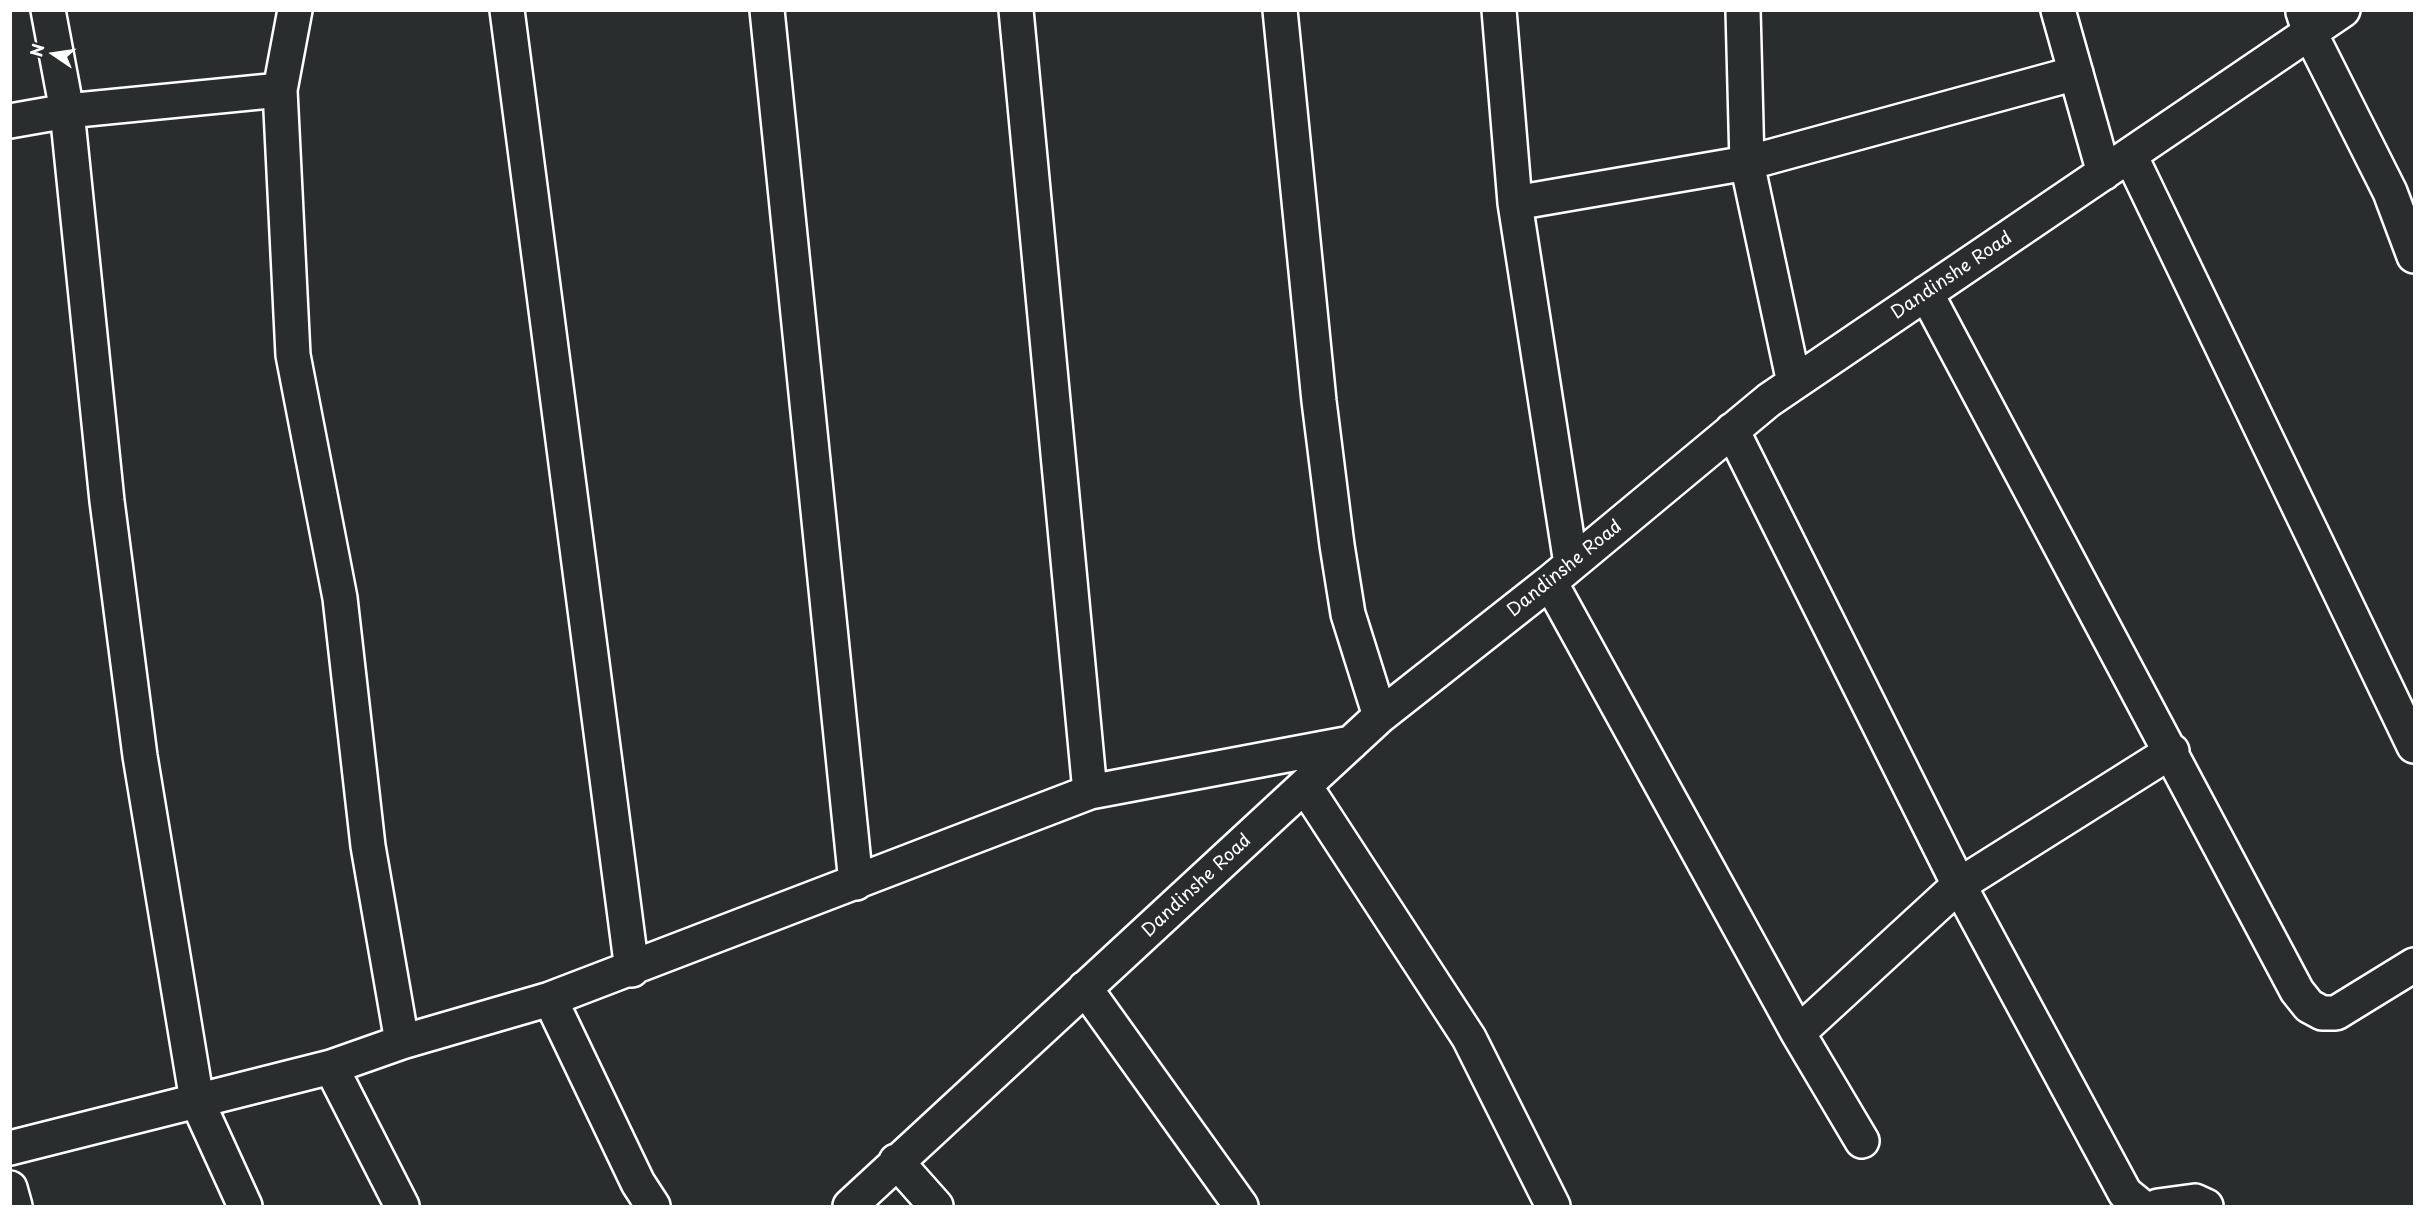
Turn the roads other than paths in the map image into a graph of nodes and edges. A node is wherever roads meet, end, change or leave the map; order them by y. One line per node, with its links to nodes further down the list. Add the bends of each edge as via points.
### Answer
1 (48, 10): 14 (street)
2 (295, 10): 13 (street)
3 (507, 10): 34 (street)
4 (767, 10): 31 (street)
5 (1016, 10): 30 (street)
6 (1280, 10): 25 (street, via 1337,545 1348,614)
7 (1499, 10): 19 (street)
8 (1743, 10): 17 (street)
9 (2058, 10): 12 (street)
10 (2343, 10): 11 (street, Dandinshe Road)
11 (2306, 22): 16 (street, Dandinshe Road); 20 (street, via 2390,192)
12 (2076, 73): 17 (street); 18 (street)
13 (280, 90): 14 (street); 38 (street, via 293,355 340,598 368,846)
14 (67, 111): 15 (street); 40 (street, via 107,501 140,756)
15 (10, 121)
16 (2130, 155): 18 (street, Dandinshe Road); 27 (street)
17 (1747, 163): 19 (street); 22 (street)
18 (2104, 173): 21 (street, Dandinshe Road)
19 (1515, 202): 24 (street)
20 (2415, 256)
21 (1926, 294): 22 (street, Dandinshe Road); 28 (street)
22 (1794, 383): 23 (street, Dandinshe Road)
23 (1732, 430): 24 (street, Dandinshe Road); 32 (street)
24 (1560, 573): 25 (street, Dandinshe Road); 37 (street)
25 (1380, 716): 26 (street, Dandinshe Road)
26 (1350, 743): 29 (street, Dandinshe Road); 30 (street)
27 (2415, 746)
28 (2172, 751): 32 (street); 33 (street, via 2297,991 2310,1006 2322,1013 2337,1013)
29 (1305, 786): 35 (street, Dandinshe Road); 52 (street, via 1469,1038)
30 (1090, 792): 31 (street)
31 (856, 883): 34 (street)
32 (1959, 885): 37 (street); 53 (street, via 2125,1193)
33 (2415, 964)
34 (632, 970): 36 (street)
35 (1085, 988): 43 (street, Dandinshe Road); 51 (street)
36 (550, 999): 38 (street); 48 (street, via 638,1183)
37 (1798, 1033): 41 (street)
38 (402, 1042): 39 (street)
39 (332, 1067): 40 (street); 47 (street)
40 (197, 1101): 42 (street); 46 (street)
41 (1862, 1142)
42 (10, 1148)
43 (896, 1161): 49 (street, Dandinshe Road); 50 (street)
44 (10, 1188): 45 (street)
45 (15, 1206)
46 (245, 1206)
47 (402, 1206)
48 (653, 1206)
49 (850, 1206)
50 (936, 1206)
51 (1241, 1206)
52 (1553, 1206)
53 (2140, 1206)
54 (2158, 1206): 55 (street, via 2194,1201)
55 (2206, 1206)

